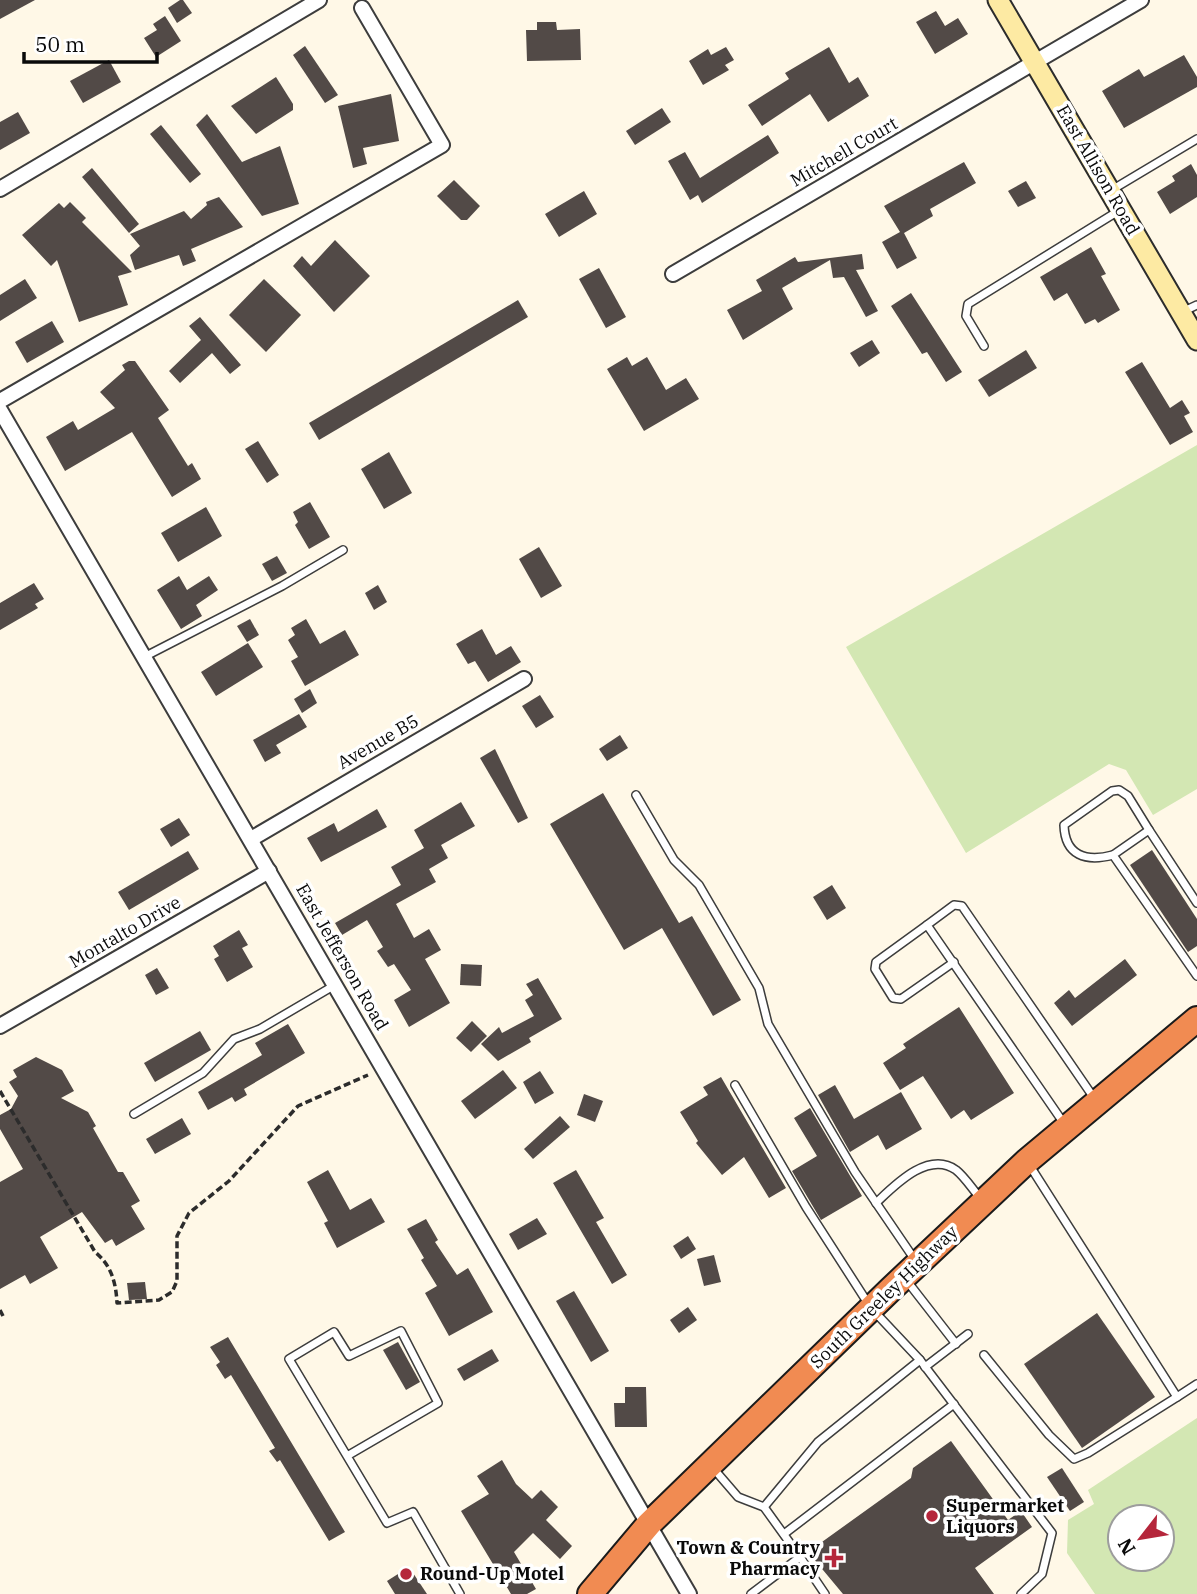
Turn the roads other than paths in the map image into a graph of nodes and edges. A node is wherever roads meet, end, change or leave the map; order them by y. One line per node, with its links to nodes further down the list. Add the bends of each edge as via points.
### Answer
1 (319, 0): 7 (street)
2 (998, 0): 5 (street, East Allison Road)
3 (1141, 0): 5 (street, Mitchell Court)
4 (362, 8): 14 (street, via 442,145)
5 (1035, 63): 8 (street, East Allison Road); 10 (street, Mitchell Court)
6 (1197, 139): 8 (lane)
7 (0, 189)
8 (1110, 191): 9 (street, East Allison Road)
9 (1120, 209): 11 (street, East Allison Road); 13 (lane, via 968,304 966,316)
10 (673, 274)
11 (1189, 309): 12 (street, East Allison Road)
12 (1197, 341)
13 (984, 346)
14 (0, 401)
15 (0, 410): 17 (street, East Jefferson Road)
16 (343, 550): 17 (lane)
17 (144, 657): 21 (street, East Jefferson Road)
18 (524, 679): 21 (street, Avenue B5)
19 (636, 795): 37 (lane, via 674,860 699,885 759,988 768,1024)
20 (1149, 830): 22 (lane); 22 (lane, via 1128,796 1119,790 1065,825 1068,844 1084,859); 24 (lane)
21 (251, 839): 23 (street, East Jefferson Road)
22 (1113, 855): 27 (lane)
23 (269, 871): 28 (street, East Jefferson Road); 30 (street, Montalto Drive)
24 (1197, 903)
25 (928, 925): 26 (lane); 26 (lane, via 876,962 875,969 894,998 901,999); 32 (lane, via 954,905 962,906)
26 (954, 962): 34 (lane)
27 (1197, 976)
28 (336, 985): 33 (lane, via 234,1039 203,1073); 51 (street, East Jefferson Road)
29 (1197, 1019): 32 (highway, South Greeley Highway)
30 (0, 1026)
31 (735, 1085): 39 (lane)
32 (1097, 1103): 34 (highway, South Greeley Highway)
33 (134, 1114)
34 (1067, 1128): 35 (highway, South Greeley Highway)
35 (1027, 1161): 36 (highway, South Greeley Highway); 46 (lane)
36 (984, 1202): 37 (lane, via 955,1169 933,1166 915,1170); 38 (highway, South Greeley Highway)
37 (876, 1203): 38 (lane)
38 (911, 1270): 39 (highway, South Greeley Highway); 41 (lane)
39 (871, 1308): 43 (lane); 49 (highway, South Greeley Highway)
40 (968, 1334): 41 (lane)
41 (956, 1344): 44 (lane)
42 (984, 1355): 46 (lane, via 1074,1459)
43 (920, 1360): 44 (lane); 50 (lane, via 818,1442)
44 (925, 1367): 47 (lane)
45 (1197, 1384): 46 (lane)
46 (1177, 1396)
47 (954, 1404): 52 (lane); 59 (lane, via 1052,1533 1042,1574)
48 (347, 1456): 48 (lane, via 289,1359 334,1332 349,1356 401,1331 438,1403); 54 (lane, via 387,1523 413,1512)
49 (710, 1465): 50 (lane, via 738,1497); 51 (highway, South Greeley Highway)
50 (764, 1507): 52 (lane)
51 (649, 1524): 55 (highway, South Greeley Highway); 56 (street, East Jefferson Road)
52 (783, 1534): 53 (lane)
53 (800, 1557): 57 (lane); 58 (lane)
54 (460, 1594)
55 (590, 1594)
56 (689, 1594)
57 (751, 1594)
58 (825, 1594)
59 (1021, 1594)

